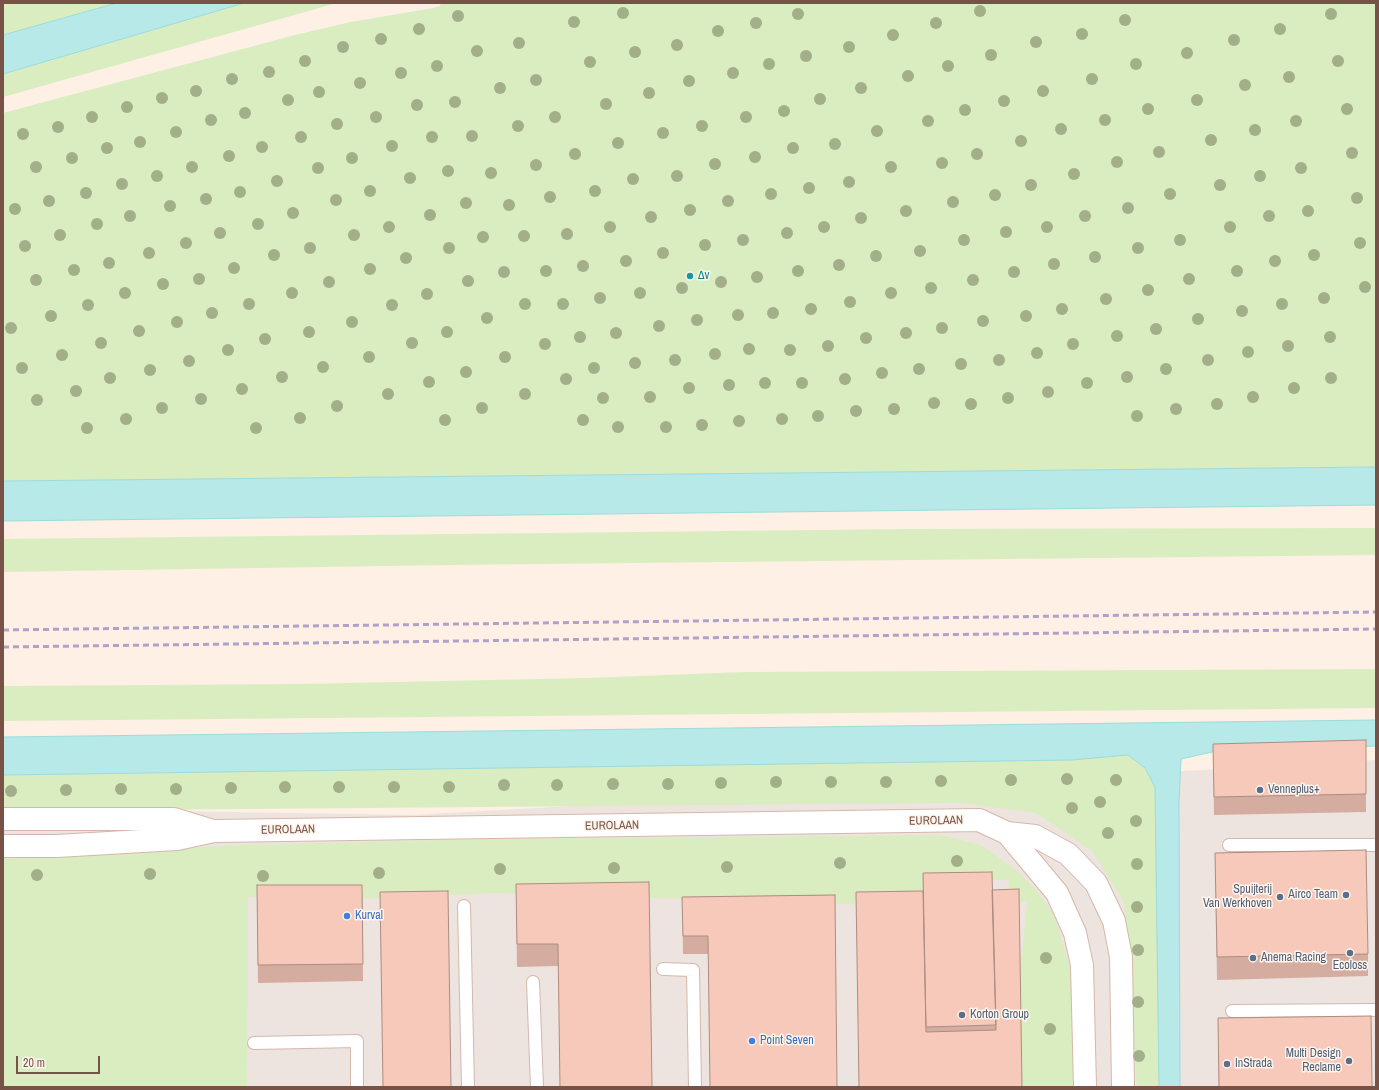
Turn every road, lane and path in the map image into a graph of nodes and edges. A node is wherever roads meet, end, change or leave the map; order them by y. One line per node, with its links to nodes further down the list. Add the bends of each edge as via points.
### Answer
1 (3, 819): 2 (main road, EUROLAAN, via 174,819)
2 (214, 831): 3 (main road, EUROLAAN, via 979,820); 5 (main road, EUROLAAN, via 177,839 57,846)
3 (1007, 833): 17 (main road, EUROLAAN, via 1057,892 1075,933 1082,965); 18 (main road, EUROLAAN, via 1035,836 1068,854 1096,883 1111,915 1121,957)
4 (1229, 845): 6 (lane)
5 (3, 846)
6 (1376, 846)
7 (464, 906): 14 (lane)
8 (663, 969): 16 (lane, via 694,970)
9 (534, 982): 15 (lane)
10 (1376, 1010): 11 (lane)
11 (1232, 1011)
12 (254, 1043): 13 (lane, via 357,1041)
13 (357, 1087)
14 (468, 1087)
15 (537, 1087)
16 (695, 1087)
17 (1084, 1087)
18 (1123, 1087)

